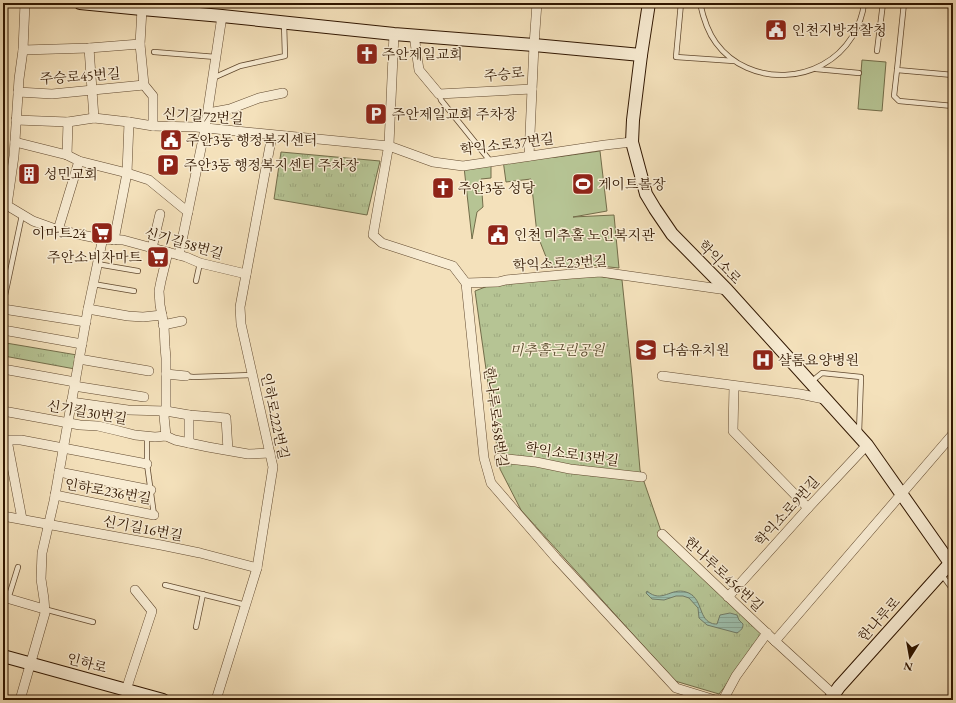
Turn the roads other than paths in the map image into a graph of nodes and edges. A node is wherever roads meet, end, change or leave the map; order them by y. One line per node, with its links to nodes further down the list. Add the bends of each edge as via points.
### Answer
1 (25, 3): 18 (street, 주승로45번길)
2 (80, 3): 10 (street, 주승로)
3 (537, 3): 16 (street)
4 (649, 3): 21 (street, 학익소로)
5 (681, 3): 23 (lane, via 676,57)
6 (700, 3): 23 (lane, via 708,30 716,43)
7 (864, 3): 24 (lane, via 858,27 847,44 833,58)
8 (883, 3): 19 (lane)
9 (904, 3): 25 (lane)
10 (142, 9): 11 (street, 주승로); 15 (street)
11 (222, 16): 12 (street, 주승로); 22 (street)
12 (284, 22): 13 (street, 주승로); 28 (lane, via 285,56 240,66)
13 (394, 34): 14 (street, 주승로); 46 (street)
14 (414, 36): 16 (street, 주승로); 34 (street, via 419,70)
15 (140, 44): 17 (street, 주승로45번길); 29 (street)
16 (534, 45): 21 (street, 주승로); 30 (street, 주승로)
17 (89, 48): 18 (street, 주승로45번길); 31 (street)
18 (23, 50): 32 (street, 주승로45번길)
19 (877, 51)
20 (154, 52): 22 (lane)
21 (641, 55): 45 (street, 학익소로)
22 (216, 57): 28 (street)
23 (735, 60): 24 (lane, via 758,72 777,76)
24 (816, 69): 26 (lane)
25 (897, 70): 27 (lane); 35 (lane, via 894,96 899,101)
26 (860, 73)
27 (953, 75)
28 (213, 78): 36 (street)
29 (144, 85): 31 (street, 주승로45번길); 41 (street, via 153,96)
30 (532, 89): 34 (street, 주승로); 48 (street)
31 (92, 90): 32 (street, 주승로45번길, via 52,94); 37 (street)
32 (18, 92): 38 (street, 주승로45번길)
33 (283, 93): 36 (street)
34 (439, 94): 50 (lane, via 441,100)
35 (953, 106)
36 (208, 113): 42 (street)
37 (94, 118): 39 (street, 신기길72번길); 40 (street, 신기길72번길)
38 (16, 120): 39 (street, 신기길72번길); 44 (street, 주승로45번길)
39 (68, 122): 47 (street)
40 (129, 122): 41 (street, 신기길72번길); 51 (street)
41 (153, 126): 42 (street, 신기길72번길)
42 (205, 129): 43 (street, 신기길72번길); 53 (street)
43 (272, 135): 46 (street, 신기길72번길); 65 (street, 인하로222번길)
44 (15, 142): 47 (street); 52 (street, 주승로45번길)
45 (632, 142): 48 (street, 학익소로37번길); 69 (street, 학익소로, via 646,194 654,209 672,234)
46 (388, 146): 50 (street, 학익소로37번길, via 433,162 463,166); 67 (street, via 373,235 382,243 453,266)
47 (67, 155): 49 (street)
48 (529, 156): 50 (street, 학익소로37번길)
49 (79, 161): 51 (street); 56 (street)
50 (491, 162)
51 (127, 173): 53 (street, via 149,180); 58 (street)
52 (5, 204): 55 (street, 신기길58번길)
53 (188, 212): 61 (street)
54 (160, 214): 59 (street)
55 (22, 215): 56 (street, 신기길58번길); 71 (lane)
56 (58, 230): 57 (street, 신기길58번길)
57 (101, 239): 58 (street, 신기길58번길); 63 (street, 인하로236번길)
58 (114, 240): 59 (street, 신기길58번길)
59 (152, 248): 60 (street, 신기길58번길)
60 (168, 252): 61 (street, 신기길58번길); 74 (street, via 159,292)
61 (179, 255): 62 (street, 신기길58번길)
62 (200, 262): 65 (street, 신기길58번길); 66 (lane)
63 (97, 264): 64 (lane); 68 (street, 인하로236번길)
64 (138, 271)
65 (246, 274): 84 (street, 인하로222번길, via 240,307 241,324)
66 (196, 281)
67 (466, 283): 69 (street, 학익소로23번길, via 601,272); 142 (street, 한나루로458번길, via 484,458 491,483 676,688)
68 (93, 284): 70 (lane); 73 (street, 인하로236번길)
69 (727, 290): 87 (street, 학익소로)
70 (134, 291)
71 (3, 305)
72 (3, 309): 76 (street)
73 (88, 309): 74 (street, via 128,316); 76 (street, 인하로236번길)
74 (162, 314): 77 (street)
75 (182, 321): 77 (street)
76 (86, 322): 79 (street, 인하로236번길)
77 (164, 324): 83 (street)
78 (3, 330): 79 (street)
79 (82, 344): 80 (street, 인하로236번길)
80 (79, 359): 82 (street); 88 (street, 인하로236번길)
81 (3, 369): 88 (street)
82 (149, 371)
83 (166, 374): 85 (street); 94 (street)
84 (252, 375): 85 (lane); 105 (street, 인하로222번길)
85 (186, 376)
86 (662, 376): 89 (street)
87 (810, 383): 91 (street, 학익소로); 101 (lane, via 822,373 861,377)
88 (75, 384): 90 (street); 92 (street, 인하로236번길)
89 (734, 386): 91 (street); 113 (street, via 733,431)
90 (144, 396)
91 (824, 399): 101 (street, 학익소로)
92 (71, 402): 94 (street, via 128,410); 96 (street, 인하로236번길)
93 (3, 410): 96 (street, 신기길30번길)
94 (166, 411): 95 (street); 99 (street)
95 (189, 415): 102 (street); 104 (street, via 226,418)
96 (68, 422): 98 (street, 신기길30번길); 103 (street, 인하로236번길)
97 (953, 434): 112 (street)
98 (147, 436): 99 (street, 신기길30번길); 107 (lane, 인하로236번길)
99 (166, 436): 102 (street, 신기길30번길)
100 (5, 440): 103 (street, via 21,440); 116 (street)
101 (862, 441): 112 (street, 학익소로); 113 (street, 학익소로9번길)
102 (189, 443): 104 (street, 신기길30번길)
103 (63, 448): 107 (street); 108 (street, 인하로236번길)
104 (228, 450): 105 (street, 신기길30번길, via 248,454)
105 (270, 453): 121 (street, 인하로222번길, via 273,467)
106 (499, 458): 109 (street, 학익소로13번길)
107 (147, 464): 110 (lane, 인하로236번길)
108 (59, 472): 110 (street); 111 (street, 인하로236번길)
109 (642, 477)
110 (151, 490): 114 (lane, 인하로236번길)
111 (55, 495): 114 (street, 인하로236번길); 117 (street, 인하로236번길)
112 (901, 495): 119 (street, 학익소로); 134 (street)
113 (808, 508): 127 (street, 학익소로9번길)
114 (154, 515)
115 (3, 516): 116 (street, 신기길16번길)
116 (22, 519): 117 (street, 신기길16번길)
117 (49, 524): 121 (street, 신기길16번길, via 178,549); 130 (street, 인하로236번길, via 42,553)
118 (662, 534): 127 (street, 한나루로456번길)
119 (952, 562): 122 (street, 한나루로)
120 (18, 567): 128 (lane)
121 (257, 568): 129 (street, 인하로222번길)
122 (941, 574): 125 (lane); 138 (street, 한나루로)
123 (165, 585): 126 (lane)
124 (135, 590): 137 (street, via 152,611)
125 (953, 590)
126 (203, 594): 129 (lane); 132 (lane)
127 (728, 597): 133 (street, 한나루로456번길)
128 (6, 598): 130 (street)
129 (246, 605): 141 (street, 인하로222번길)
130 (44, 609): 131 (lane); 136 (street, 인하로236번길)
131 (93, 622)
132 (196, 627)
133 (767, 633): 134 (street, 한나루로456번길); 143 (street, via 736,676)
134 (776, 641): 138 (street, 한나루로456번길)
135 (3, 656): 136 (street, 인하로)
136 (29, 669): 137 (street, 인하로); 139 (street, 인하로236번길)
137 (126, 690): 140 (street, 인하로)
138 (832, 697)
139 (20, 700)
140 (163, 700)
141 (216, 700)
142 (715, 700)
143 (724, 700)

